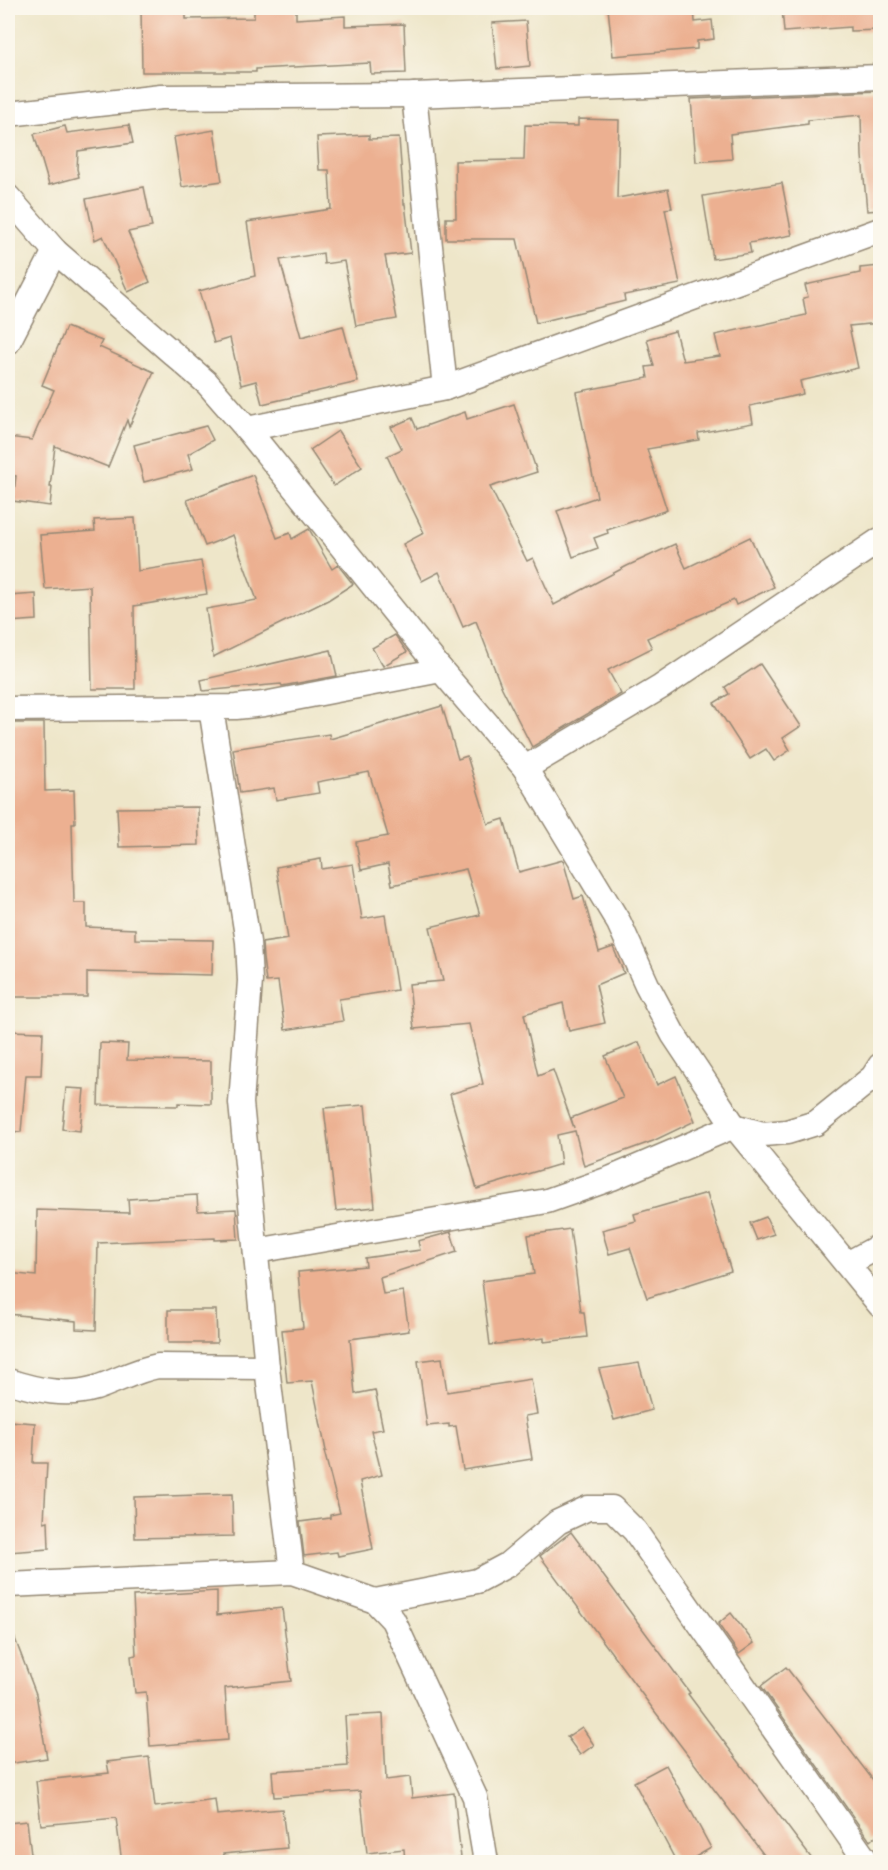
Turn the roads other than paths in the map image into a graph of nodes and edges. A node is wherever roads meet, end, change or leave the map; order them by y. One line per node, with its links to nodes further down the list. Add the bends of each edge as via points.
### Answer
1 (880, 77): 2 (street)
2 (414, 95): 3 (street, via 161,98); 8 (street)
3 (8, 114)
4 (8, 197): 6 (street)
5 (880, 230): 8 (street)
6 (55, 251): 7 (street); 9 (street, via 207,383)
7 (8, 342)
8 (445, 388): 9 (street)
9 (247, 429): 11 (street)
10 (880, 540): 14 (street, via 660,687)
11 (441, 670): 12 (street, via 264,705); 14 (street)
12 (211, 708): 13 (street); 18 (street, via 248,942 250,981 241,1103)
13 (8, 709)
14 (525, 768): 16 (street, via 619,923 673,1034)
15 (880, 1066): 16 (street, via 873,1077 816,1123 763,1134)
16 (734, 1126): 18 (street, via 547,1201); 19 (street)
17 (880, 1246): 19 (street)
18 (256, 1251): 21 (street)
19 (847, 1264): 20 (street)
20 (880, 1305)
21 (267, 1367): 22 (street, via 158,1366 71,1392 40,1391); 23 (street)
22 (8, 1381)
23 (291, 1572): 24 (street); 25 (street)
24 (8, 1585)
25 (375, 1601): 26 (street, via 393,1620 475,1797); 27 (street, via 477,1581 507,1565 558,1522 588,1508 612,1508 634,1531)
26 (486, 1863)
27 (867, 1863)

